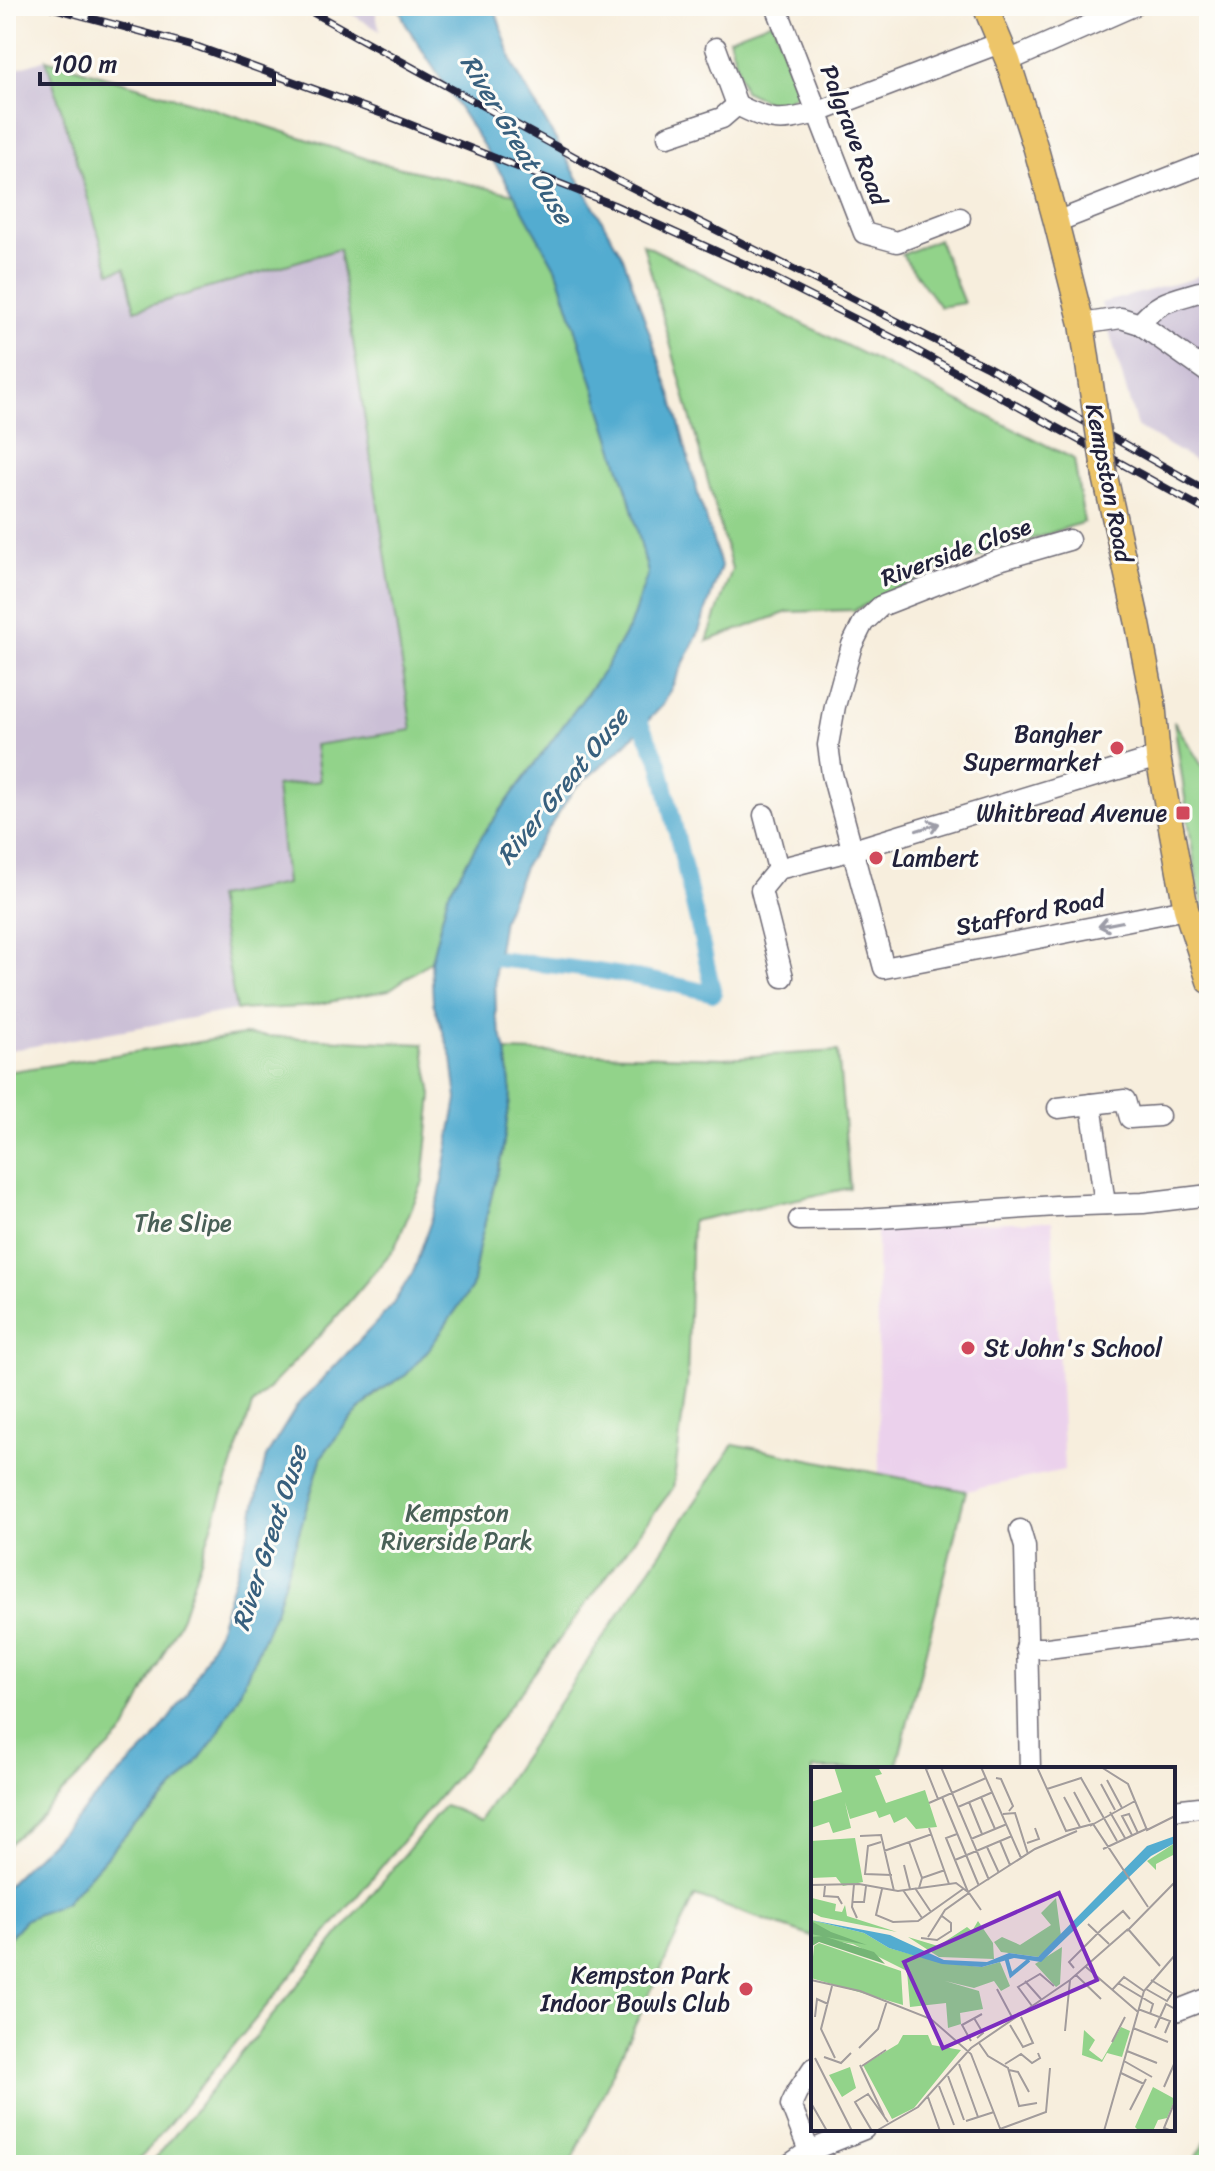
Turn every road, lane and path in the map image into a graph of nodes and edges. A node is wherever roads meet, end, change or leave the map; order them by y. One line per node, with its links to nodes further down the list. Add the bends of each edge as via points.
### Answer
1 (776, 6): 7 (street, Palgrave Road)
2 (985, 6): 5 (main road, Kempston Road)
3 (1133, 6): 5 (street)
4 (716, 48): 6 (street)
5 (1000, 54): 7 (street, via 920,75); 11 (main road, Kempston Road, via 1036,149)
6 (737, 105): 7 (street, via 777,121); 8 (street, via 722,118)
7 (816, 113): 10 (street, Palgrave Road, via 864,233 897,242)
8 (668, 136)
9 (1209, 162): 11 (street)
10 (960, 218)
11 (1056, 222): 13 (main road, Kempston Road)
12 (1199, 292): 14 (street, via 1152,309)
13 (1082, 324): 14 (street, via 1121,318); 17 (main road, Kempston Road, bridge, via 1105,476 1153,702)
14 (1140, 324): 15 (street)
15 (1209, 373)
16 (1069, 540): 19 (street, Riverside Close, via 996,561 881,606 863,623 852,645 828,745)
17 (1158, 757): 19 (street, one-way to 17); 21 (main road, Kempston Road)
18 (764, 815): 20 (street)
19 (853, 850): 20 (street); 22 (street, Riverside Close)
20 (778, 869): 24 (street, via 761,890)
21 (1186, 909): 22 (street, Stafford Road, one-way to 22); 23 (main road, Kempston Road)
22 (884, 968)
23 (1207, 971)
24 (783, 977)
25 (1091, 1104): 26 (street); 27 (street, via 1125,1100 1130,1118); 29 (street)
26 (1058, 1108)
27 (1159, 1116)
28 (1209, 1195): 29 (street)
29 (1105, 1204): 30 (street)
30 (799, 1220)
31 (1030, 1541): 33 (street)
32 (1209, 1627): 33 (street)
33 (1026, 1648): 34 (street)
34 (1030, 1767)
35 (1209, 1806): 36 (street)
36 (1175, 1810)
37 (1209, 1998): 38 (street)
38 (1175, 2011)
39 (811, 2071): 41 (street, via 791,2105)
40 (859, 2131): 41 (street)
41 (809, 2151): 42 (street)
42 (789, 2165)

